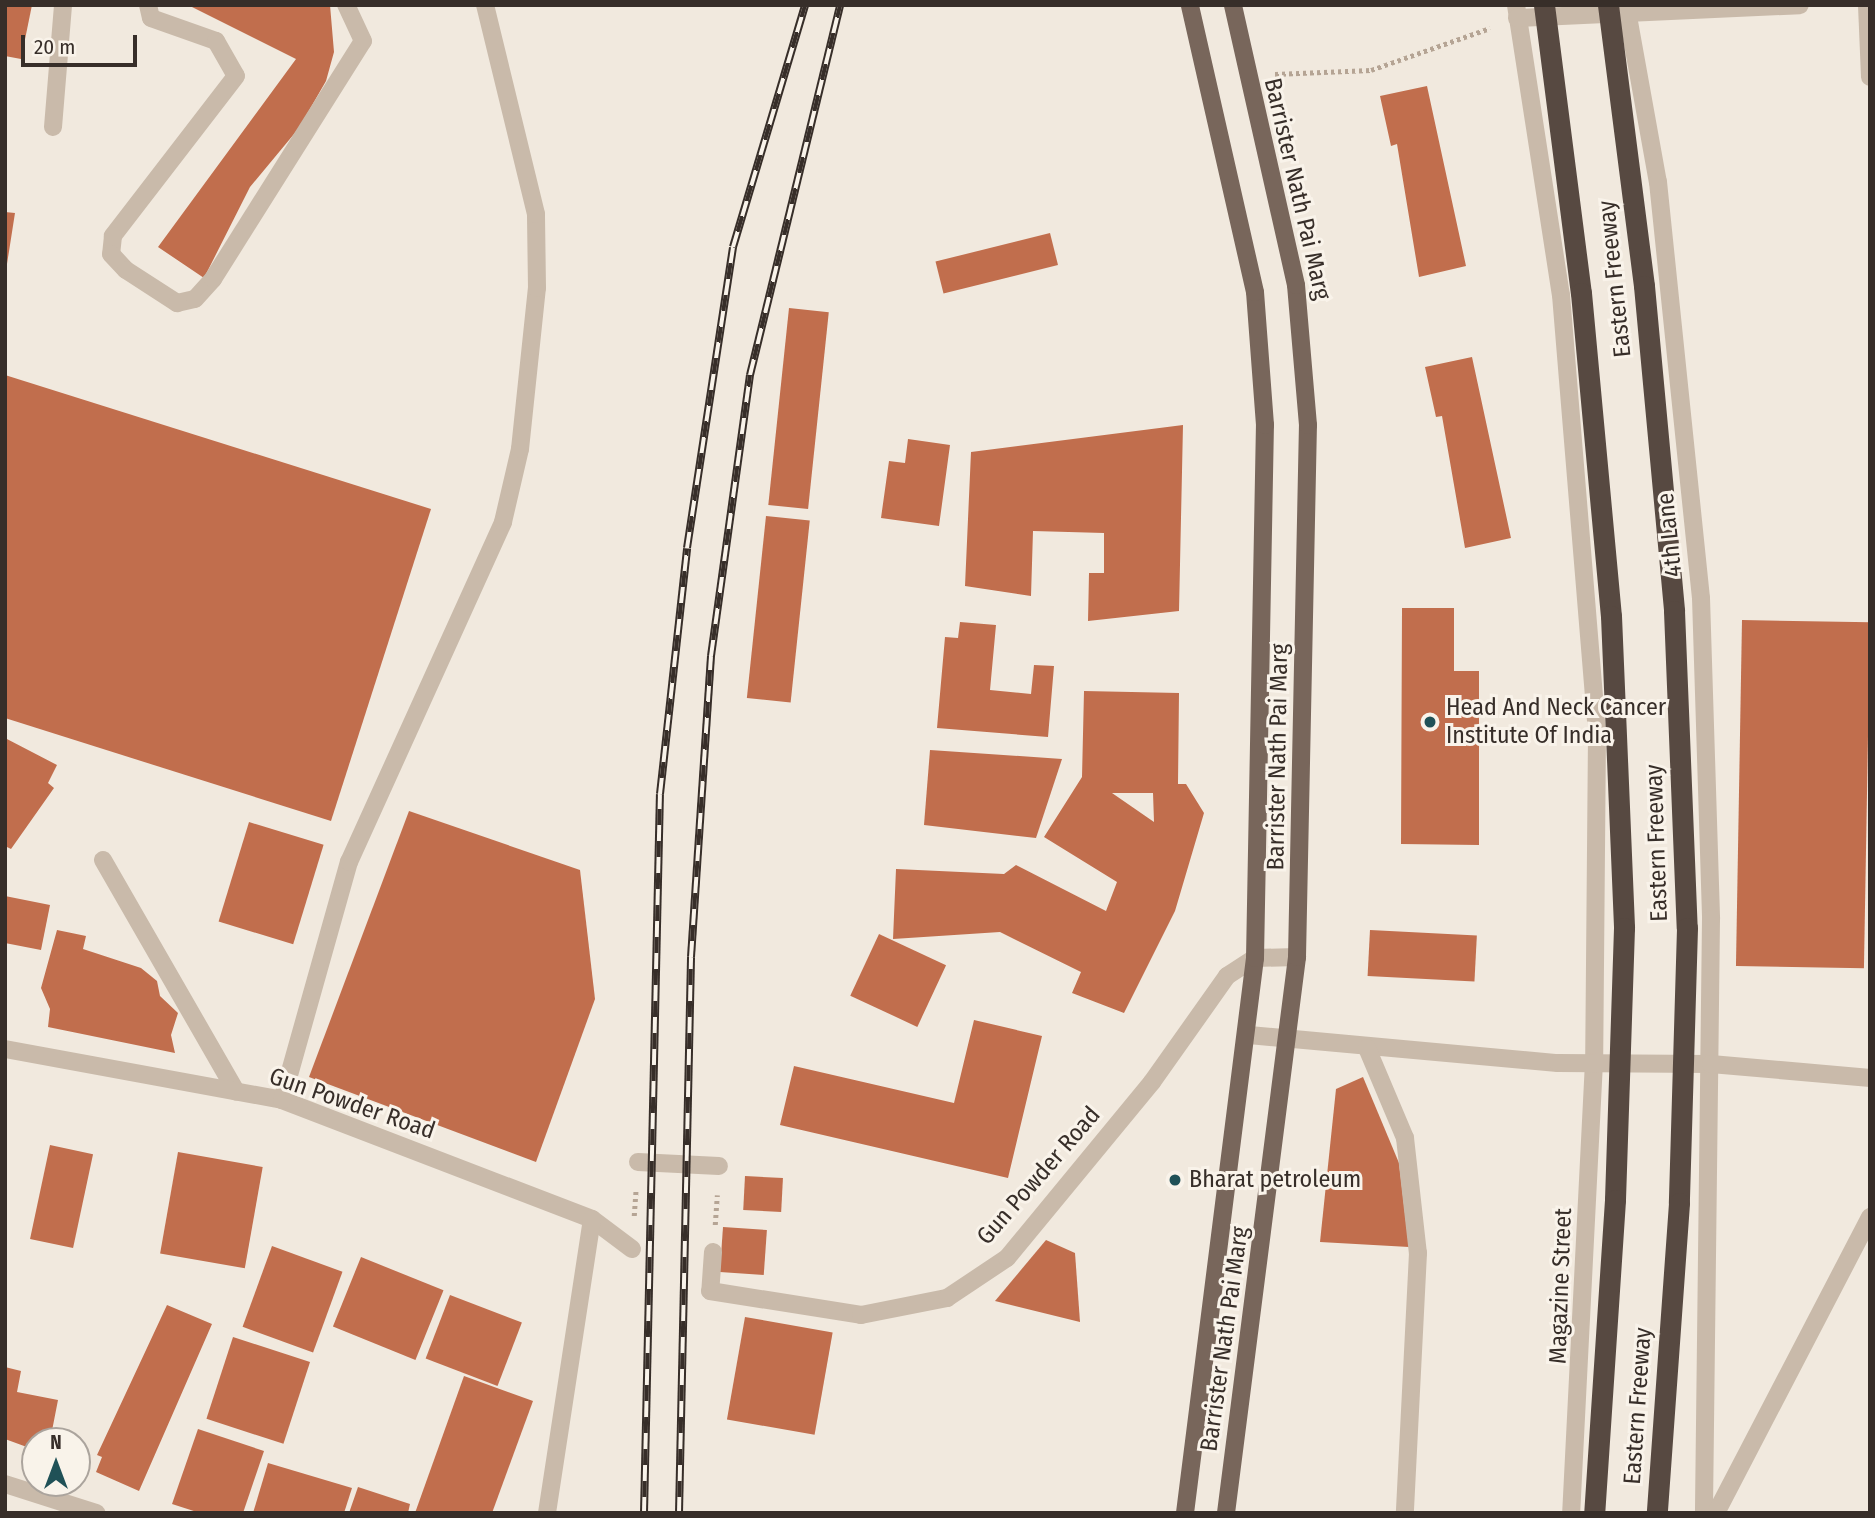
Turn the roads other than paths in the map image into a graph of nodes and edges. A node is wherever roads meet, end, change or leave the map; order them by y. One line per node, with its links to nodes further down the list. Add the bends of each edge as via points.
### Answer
1 (63, 5): 14 (street)
2 (148, 5): 3 (street, via 150,18 216,41 236,76 113,236 111,254 126,270 177,303 195,299 213,279 363,41)
3 (346, 5)
4 (485, 5): 26 (street, via 536,214 537,288 520,449 503,523 349,862)
5 (1190, 5): 17 (main road, Barrister Nath Pai Marg, via 1255,292 1265,369)
6 (1233, 5): 16 (main road, Barrister Nath Pai Marg, via 1296,285 1306,366)
7 (1544, 5): 40 (highway, Eastern Freeway, bridge, via 1581,293 1611,616 1624,928 1615,1200)
8 (1608, 5): 41 (highway, Eastern Freeway, bridge, via 1644,286 1674,611 1687,928 1679,1203)
9 (1800, 5): 11 (street)
10 (1867, 5): 13 (street)
11 (1627, 10): 12 (street); 23 (street, 4th Lane, via 1658,182 1701,598)
12 (1516, 12): 22 (street, Magazine Street, via 1561,295 1597,735)
13 (1869, 71)
14 (53, 127)
15 (103, 860): 25 (street)
16 (1297, 957): 17 (street); 19 (main road, Barrister Nath Pai Marg)
17 (1255, 958): 18 (main road, Barrister Nath Pai Marg); 32 (street, Gun Powder Road, via 1227,976 1152,1082 1006,1258 947,1298 861,1315 710,1291)
18 (1249, 1035): 19 (street); 36 (main road, Barrister Nath Pai Marg)
19 (1291, 1040): 20 (street); 37 (main road, Barrister Nath Pai Marg)
20 (1367, 1048): 22 (street); 38 (street, via 1405,1138 1418,1253)
21 (5, 1049): 25 (street, Gun Powder Road)
22 (1594, 1062): 23 (street); 39 (street, Magazine Street)
23 (1711, 1064): 24 (street); 42 (street, 4th Lane)
24 (1870, 1079)
25 (236, 1091): 26 (street, Gun Powder Road)
26 (282, 1100): 30 (street, Gun Powder Road)
27 (638, 1162): 28 (street)
28 (719, 1166)
29 (1870, 1217): 43 (street)
30 (592, 1220): 31 (street, Gun Powder Road); 35 (street)
31 (632, 1249)
32 (713, 1252)
33 (5, 1484): 34 (street)
34 (96, 1513)
35 (547, 1513)
36 (1185, 1513)
37 (1226, 1513)
38 (1405, 1513)
39 (1571, 1513)
40 (1594, 1513)
41 (1657, 1513)
42 (1704, 1513)
43 (1716, 1513)

